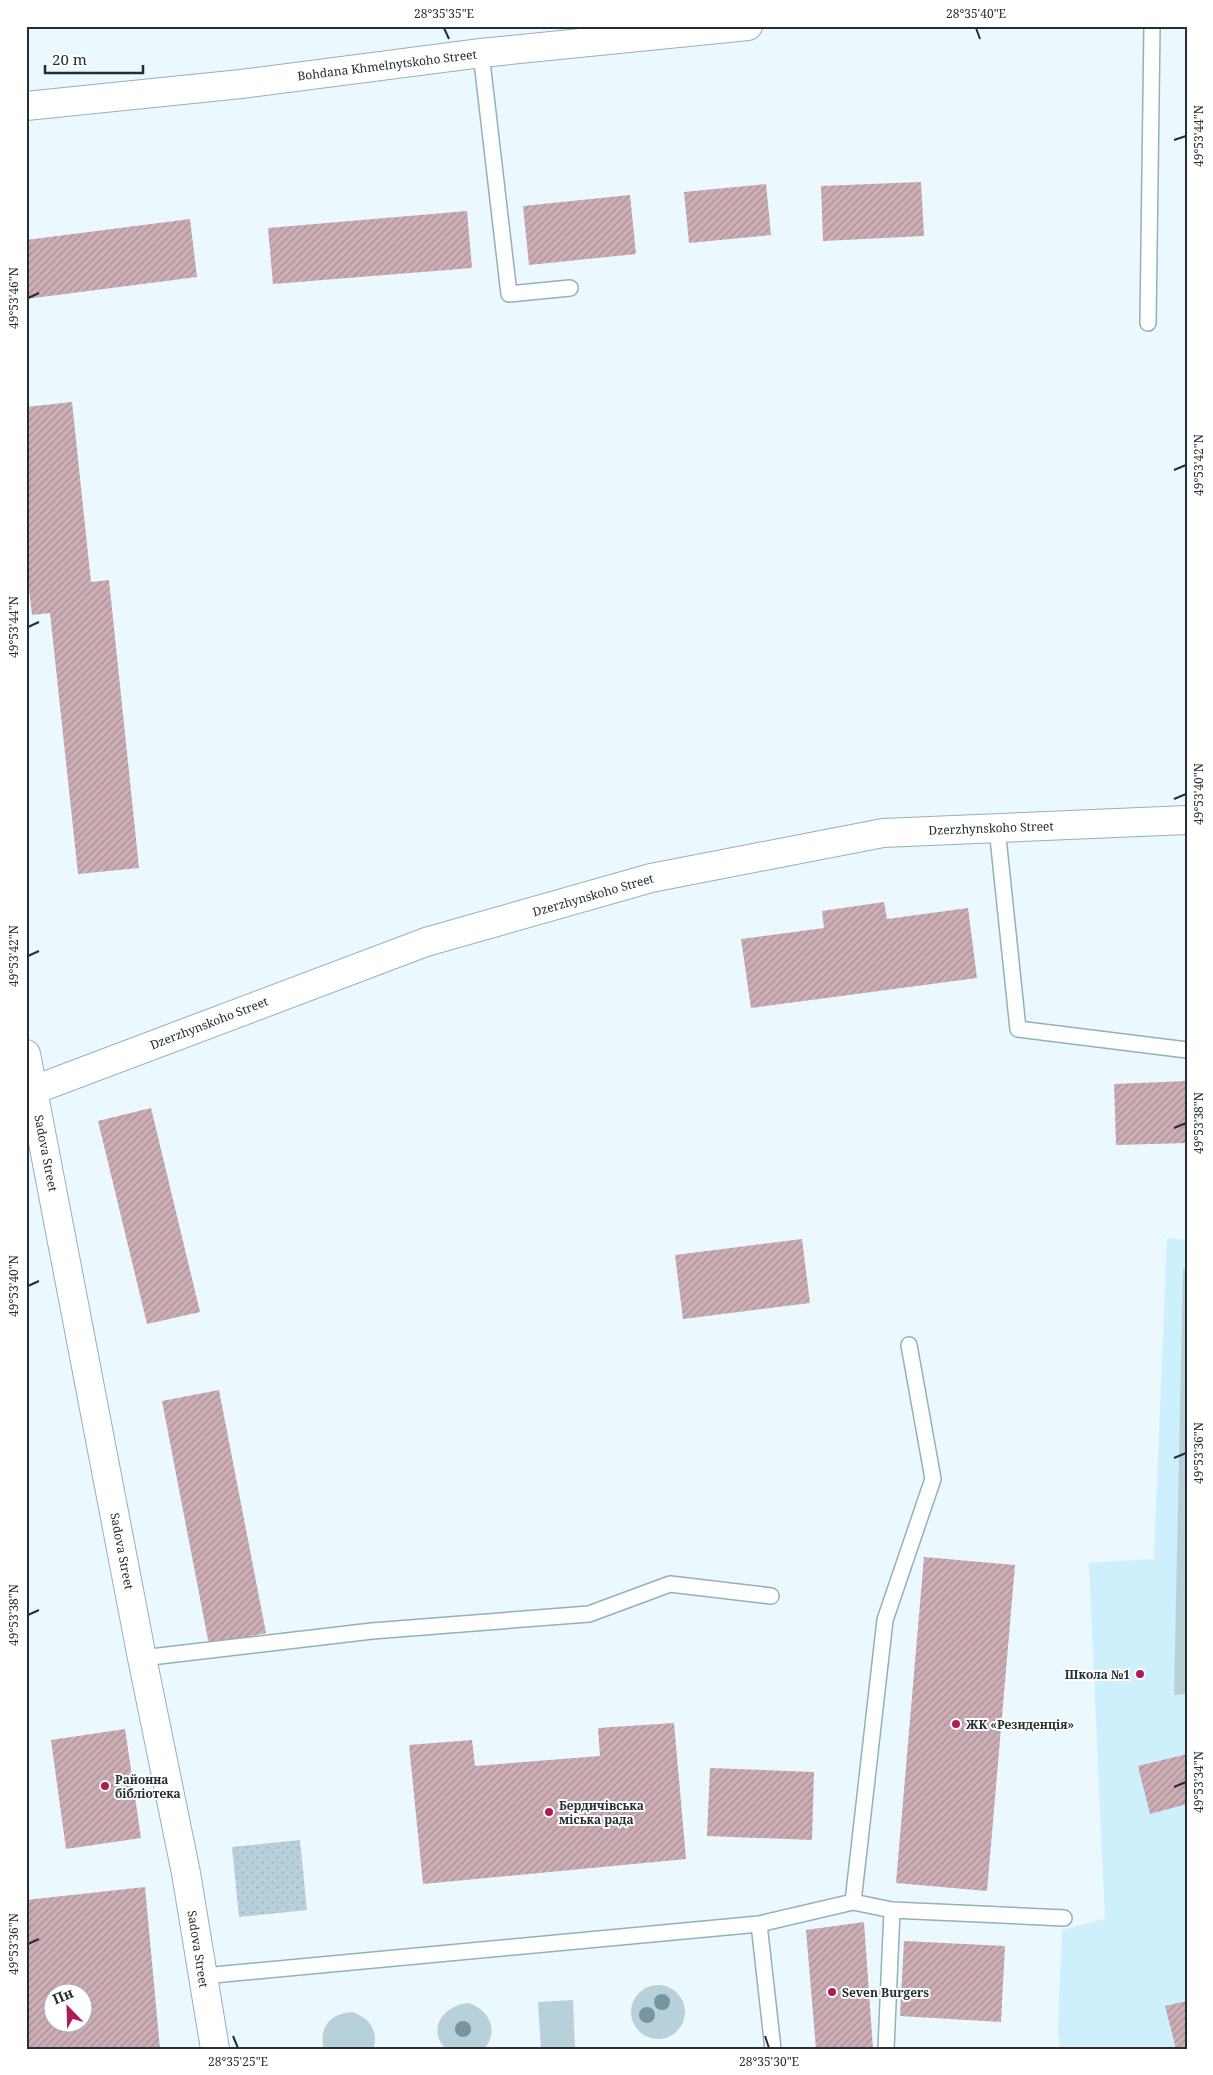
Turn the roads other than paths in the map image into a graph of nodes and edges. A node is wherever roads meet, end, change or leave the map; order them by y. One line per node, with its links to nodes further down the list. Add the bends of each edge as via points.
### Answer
1 (748, 26): 3 (street, Bohdana Khmelnytskoho Street)
2 (1152, 26): 6 (lane)
3 (481, 53): 4 (street, Bohdana Khmelnytskoho Street, via 241,84); 5 (lane, via 509,294)
4 (26, 106)
5 (570, 288)
6 (1148, 323)
7 (1187, 820): 8 (street, Dzerzhynskoho Street)
8 (997, 828): 9 (lane, via 1018,1028); 11 (street, Dzerzhynskoho Street, via 883,832 651,878 426,942)
9 (1187, 1050)
10 (26, 1054): 11 (street, Sadova Street)
11 (30, 1091): 14 (street, Sadova Street)
12 (909, 1345): 15 (lane, via 933,1479 885,1620)
13 (771, 1596): 14 (lane, via 670,1584 589,1614 372,1631)
14 (142, 1658): 19 (street, Sadova Street, via 186,1873)
15 (853, 1902): 16 (lane); 18 (lane)
16 (892, 1910): 17 (lane); 22 (lane)
17 (1064, 1918)
18 (759, 1924): 19 (lane); 21 (lane)
19 (203, 1976): 20 (street, Sadova Street)
20 (215, 2049)
21 (773, 2049)
22 (886, 2049)

